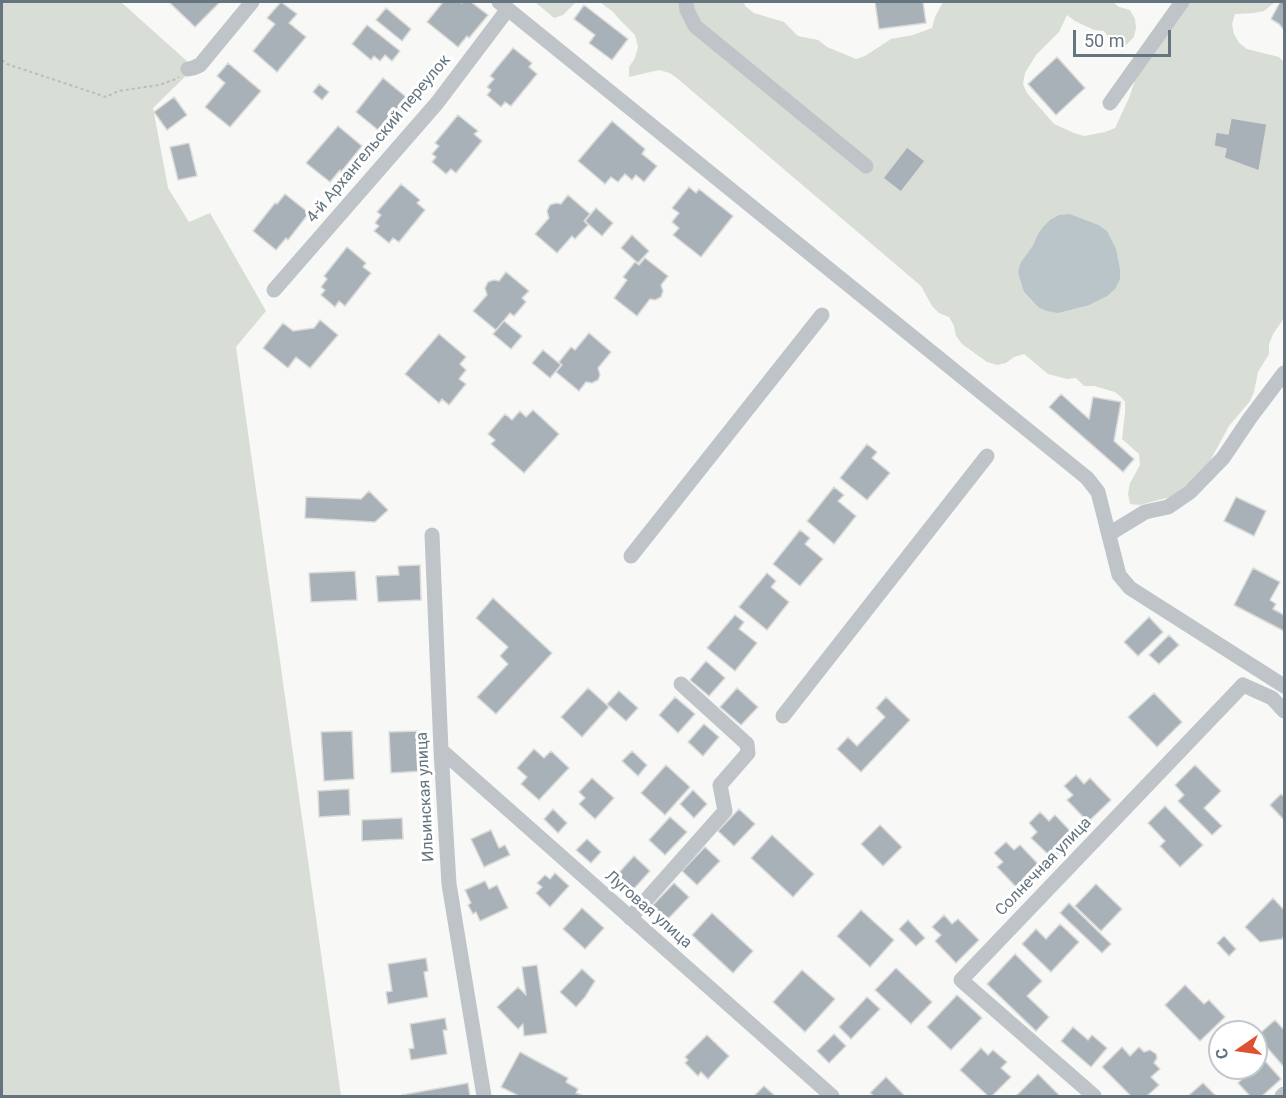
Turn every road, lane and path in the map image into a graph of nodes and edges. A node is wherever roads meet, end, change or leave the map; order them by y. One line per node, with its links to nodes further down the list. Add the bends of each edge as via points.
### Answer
1 (252, 2): 6 (street, via 200,65)
2 (686, 2): 8 (street, via 695,26)
3 (1182, 2): 7 (street)
4 (504, 5): 9 (street, 4-й Архангельский переулок, via 437,103); 13 (street, via 1087,478 1098,492)
5 (2, 60): 6 (path, via 106,97 118,91 159,85)
6 (188, 69)
7 (1110, 103)
8 (866, 166)
9 (274, 290)
10 (822, 315): 15 (street)
11 (1284, 373): 13 (street, via 1223,459 1190,492 1168,507 1145,512)
12 (987, 456): 19 (street)
13 (1109, 534): 17 (street, via 1119,575 1130,588)
14 (432, 535): 20 (street, Ильинская улица)
15 (632, 556)
16 (681, 684): 21 (street, via 747,744 748,753 720,785 725,811)
17 (1284, 686)
18 (1284, 711): 24 (street, Солнечная улица, via 1272,699 1243,685 960,980)
19 (783, 716)
20 (441, 750): 21 (street, Луговая улица); 22 (street, Ильинская улица, via 449,884)
21 (630, 918): 23 (street, Луговая улица)
22 (484, 1096)
23 (832, 1096)
24 (1094, 1096)

